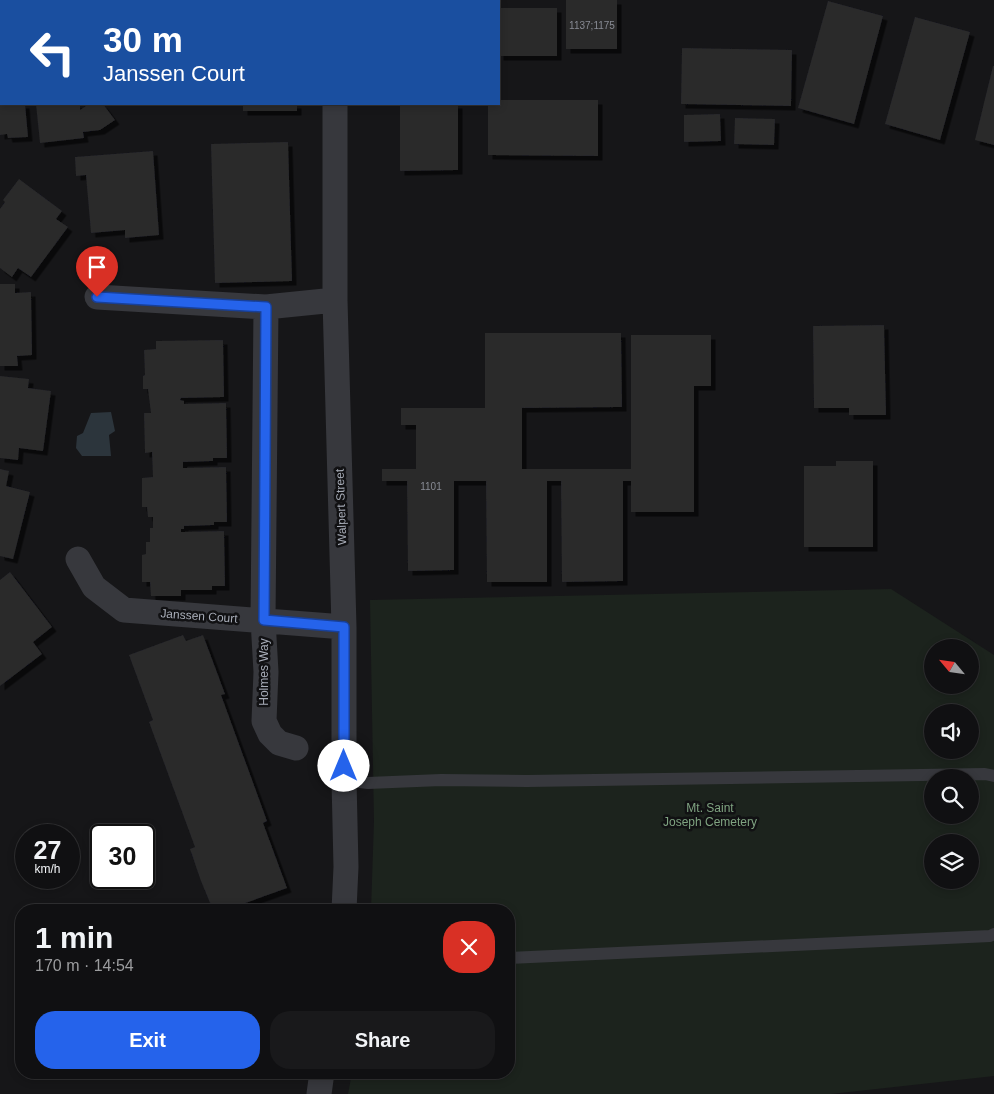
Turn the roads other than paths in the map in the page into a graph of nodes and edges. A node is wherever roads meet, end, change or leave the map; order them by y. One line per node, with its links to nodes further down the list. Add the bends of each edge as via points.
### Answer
1 (336, 105): 3 (street, Walpert Street)
2 (97, 297): 4 (street)
3 (335, 300): 4 (street); 7 (street, Walpert Street)
4 (266, 307): 6 (street, Holmes Way)
5 (78, 559): 6 (street, Janssen Court, via 94,587 124,610)
6 (264, 620): 7 (street, Janssen Court); 8 (street, Holmes Way, via 264,722 279,743)
7 (344, 627): 10 (street, Walpert Street)
8 (296, 748)
9 (994, 776): 10 (lane)
10 (344, 780): 11 (street, Walpert Street)
11 (344, 904)
12 (994, 934): 13 (lane)
13 (515, 958)
14 (321, 1079): 15 (street)
15 (319, 1094)

